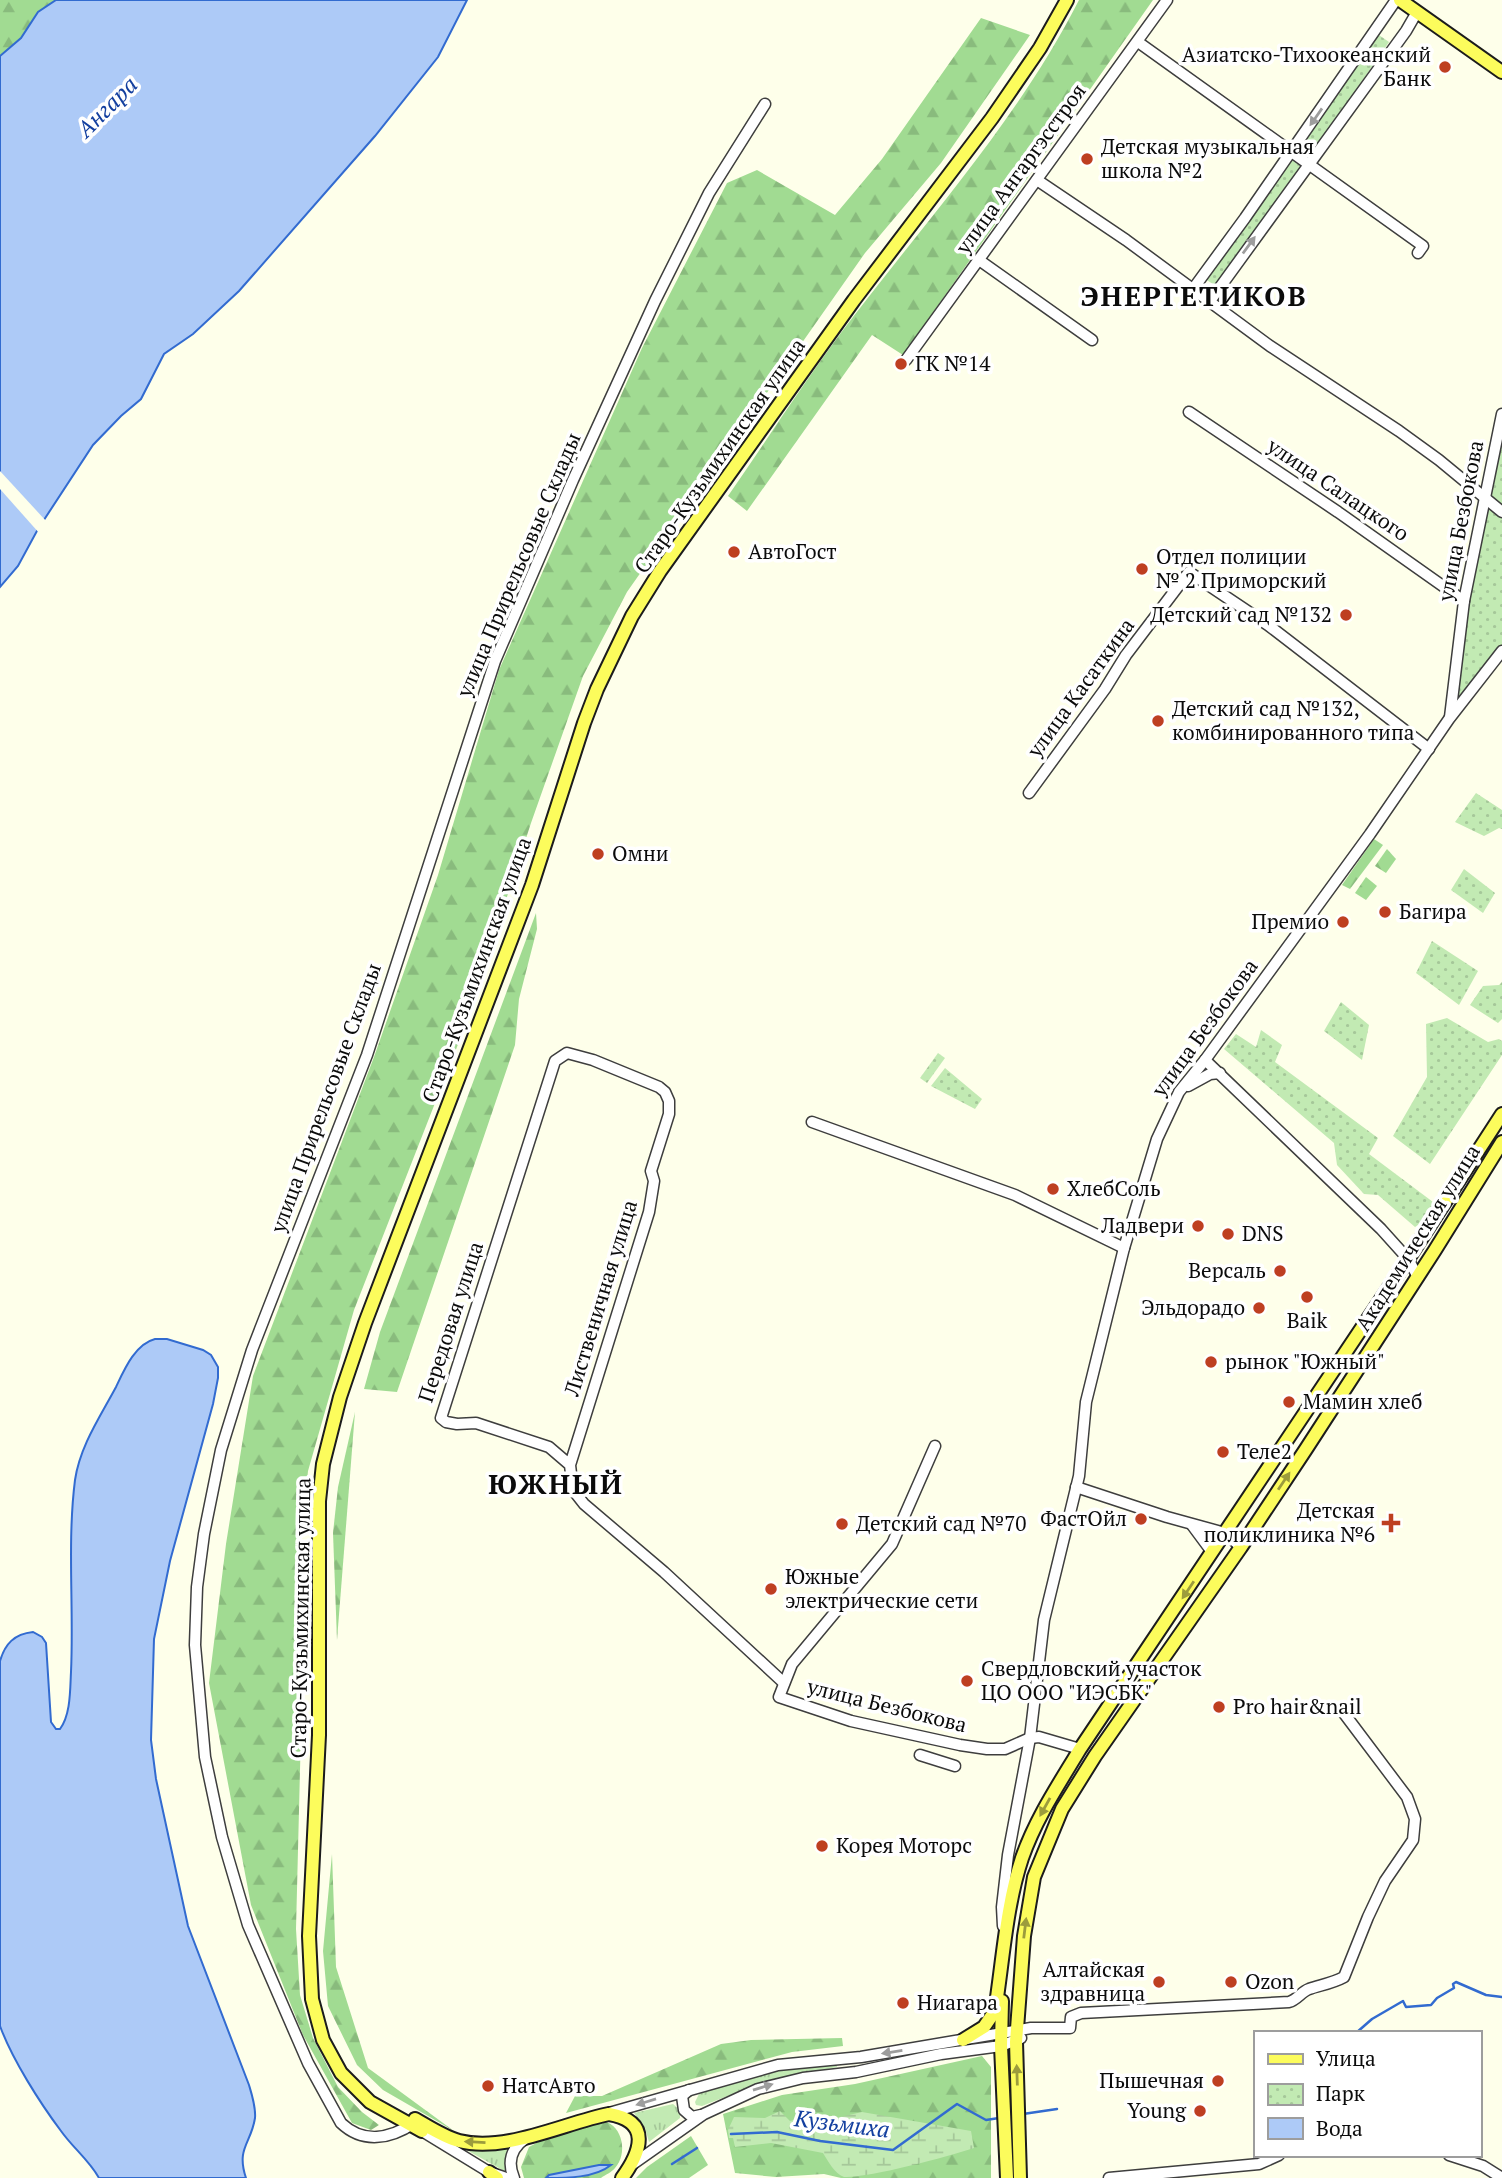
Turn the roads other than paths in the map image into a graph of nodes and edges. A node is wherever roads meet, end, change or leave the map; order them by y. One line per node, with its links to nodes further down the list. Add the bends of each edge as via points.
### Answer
1 (1067, 0): 58 (main road, Старо-Кузьмихинская улица, via 992,118 854,300 632,616 584,723 532,885 365,1323 326,1446 319,1501 319,1735 309,1960 312,1999 336,2066 370,2102)
2 (1167, 0): 5 (street, улица Ангаргэсстроя)
3 (1398, 0): 4 (main road); 8 (street, one-way to 8)
4 (1417, 12): 6 (main road); 9 (street)
5 (1138, 42): 8 (street); 10 (street, улица Ангаргэсстроя)
6 (1502, 72)
7 (765, 104): 58 (street, улица Прирельсовые Склады, via 709,193 655,301 495,661 367,1055 252,1350 221,1450 204,1534 195,1645 208,1770 248,1925 308,2063 341,2123 358,2134 384,2138)
8 (1291, 152): 9 (street); 13 (street)
9 (1307, 164): 11 (street, via 1423,246); 14 (street, one-way to 9)
10 (1037, 180): 12 (street, улица Ангаргэсстроя); 13 (street)
11 (1418, 253)
12 (979, 260): 15 (street); 16 (street, улица Ангаргэсстроя)
13 (1193, 289): 14 (street)
14 (1210, 301): 19 (street, via 1399,431)
15 (1092, 340)
16 (906, 360)
17 (1189, 412): 21 (street, улица Салацкого)
18 (1502, 414): 19 (street, улица Безбокова)
19 (1485, 498): 20 (street); 21 (street, улица Безбокова)
20 (1502, 512)
21 (1464, 601): 23 (street, улица Безбокова)
22 (1502, 651): 23 (street, улица Безбокова)
23 (1449, 719): 24 (street, улица Безбокова)
24 (1429, 749): 25 (street, улица Касаткина, via 1268,625 1189,572); 26 (street, улица Безбокова)
25 (1029, 793)
26 (1205, 1060): 27 (street); 28 (street, улица Безбокова)
27 (1220, 1073): 28 (street, via 1197,1079); 34 (street)
28 (1179, 1092): 33 (street, улица Безбокова, via 1157,1139)
29 (669, 1101): 37 (street, Лиственичная улица, via 651,1171 649,1212); 37 (street, Передовая улица, via 659,1087 593,1060 566,1053 555,1061 441,1418 457,1424 476,1423 549,1447)
30 (1502, 1114): 34 (main road)
31 (812, 1122): 33 (street, via 1015,1195)
32 (1502, 1142): 35 (main road, Академическая улица)
33 (1124, 1248): 38 (street, улица Безбокова, via 1086,1402)
34 (1408, 1259): 35 (street); 39 (main road)
35 (1418, 1277): 40 (main road, Академическая улица, one-way to 35)
36 (935, 1446): 45 (street, улица Безбокова, via 892,1544 792,1664)
37 (569, 1465): 45 (street, via 573,1490 583,1504)
38 (1076, 1487): 41 (street); 47 (street, улица Безбокова, via 1044,1620)
39 (1248, 1499): 40 (main road); 42 (main road)
40 (1262, 1514): 43 (main road, Академическая улица)
41 (1192, 1525): 42 (street); 44 (street)
42 (1225, 1533): 43 (street); 44 (main road)
43 (1241, 1547): 52 (main road, Академическая улица, one-way to 43, via 1029,1899 1062,1809)
44 (1212, 1552): 48 (main road, one-way to 48)
45 (784, 1683): 47 (street, улица Безбокова, via 779,1697 913,1736 986,1749 1005,1749)
46 (1343, 1712): 52 (street, via 1407,1797 1415,1819 1413,1840 1385,1881 1344,1977 1306,1990 1289,2003 1081,2013 1072,2017 1070,2028 1048,2028)
47 (1030, 1738): 48 (street); 51 (street, улица Безбокова, via 1008,1855)
48 (1080, 1749): 51 (main road, one-way to 51, via 1043,1810 1022,1858)
49 (920, 1755): 50 (street)
50 (954, 1766)
51 (1003, 1955): 53 (main road, via 995,2011 984,2027); 54 (main road)
52 (1017, 2037): 54 (street); 69 (main road, Академическая улица, one-way to 52)
53 (963, 2040): 54 (street); 55 (street, one-way to 55, via 778,2065)
54 (1001, 2040): 57 (street, one-way to 54, via 775,2084); 68 (main road)
55 (689, 2090): 56 (street, one-way to 56); 57 (street, via 682,2097 684,2110 692,2117)
56 (609, 2114): 59 (main road, Старо-Кузьмихинская улица); 62 (main road, via 628,2120 638,2133)
57 (704, 2114): 62 (street)
58 (417, 2126): 59 (main road, Старо-Кузьмихинская улица, one-way to 58, via 494,2143 466,2142); 63 (street, Старо-Кузьмихинская улица)
59 (536, 2134): 65 (street, via 523,2139 512,2152)
60 (1275, 2157): 70 (street, via 1259,2164)
61 (1455, 2157): 71 (street)
62 (632, 2165): 66 (street); 67 (main road)
63 (493, 2175): 64 (street, Старо-Кузьмихинская улица)
64 (506, 2178)
65 (514, 2178)
66 (616, 2178)
67 (622, 2178)
68 (1007, 2178)
69 (1020, 2178)
70 (1109, 2178)
71 (1502, 2178)

